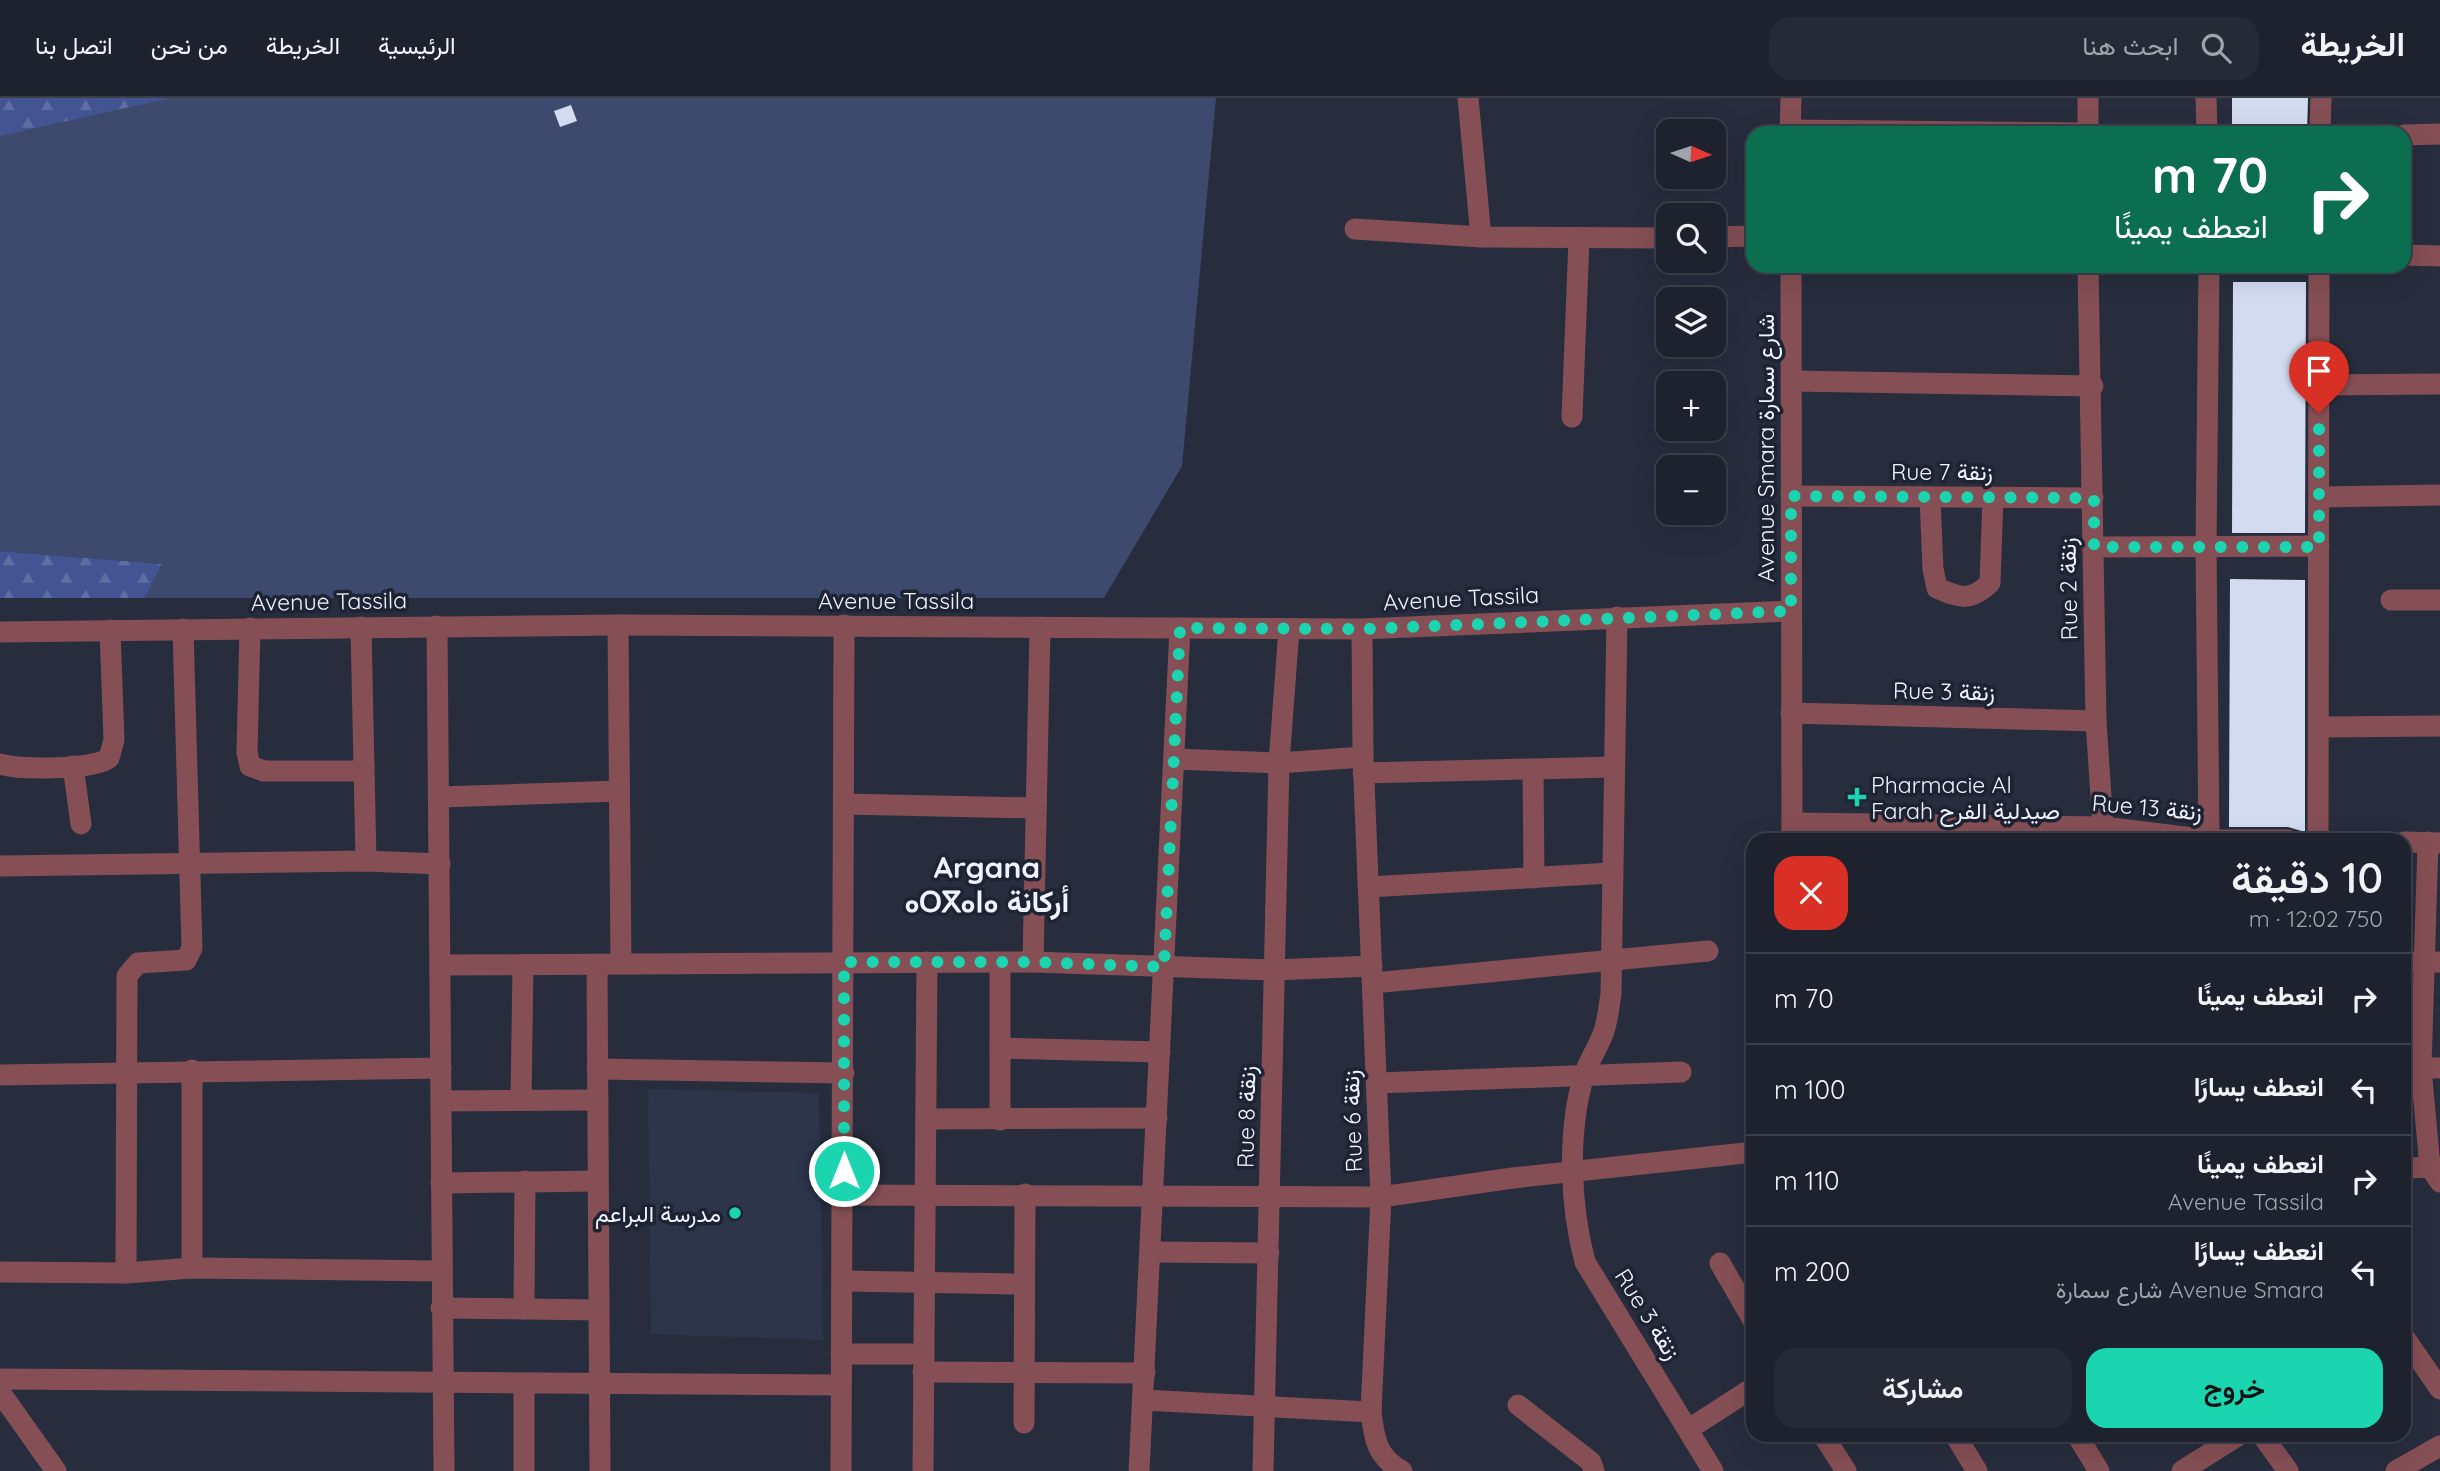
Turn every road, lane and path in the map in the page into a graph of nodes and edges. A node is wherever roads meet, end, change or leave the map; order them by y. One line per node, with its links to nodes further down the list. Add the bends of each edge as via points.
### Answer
1 (1468, 98): 14 (street)
2 (1791, 98): 6 (street)
3 (2088, 98): 7 (street)
4 (2206, 98): 8 (street)
5 (2321, 98): 9 (street)
6 (1790, 126)
7 (2088, 126)
8 (2207, 126)
9 (2320, 126)
10 (2440, 134): 11 (street)
11 (2411, 135)
12 (1355, 229): 14 (street)
13 (1746, 236): 15 (street)
14 (1481, 237): 17 (street)
15 (1726, 237)
16 (1656, 238): 17 (street)
17 (1579, 239): 28 (street)
18 (2411, 256): 19 (street)
19 (2440, 256)
20 (1791, 273): 24 (street, Avenue Smara شارع سمارة)
21 (2088, 273): 27 (street, Rue 2 زنقة)
22 (2209, 273): 36 (street)
23 (2319, 273): 26 (street)
24 (1791, 381): 27 (street); 30 (street, Avenue Smara شارع سمارة)
25 (2440, 384): 26 (street)
26 (2319, 385): 33 (street)
27 (2093, 386): 34 (street, Rue 2 زنقة)
28 (1572, 416)
29 (2440, 495): 33 (street)
30 (1791, 496): 31 (street, Rue 7 زنقة); 40 (street, Avenue Smara شارع سمارة)
31 (1930, 497): 32 (street, Rue 7 زنقة); 32 (street, via 1937,588 1956,597 1977,596 1990,583)
32 (1993, 497): 34 (street, Rue 7 زنقة)
33 (2319, 497): 37 (street)
34 (2094, 498): 35 (street, Rue 2 زنقة)
35 (2094, 547): 36 (street); 55 (street, Rue 2 زنقة)
36 (2206, 547): 37 (street); 76 (street)
37 (2319, 547): 57 (street)
38 (2391, 600): 39 (street)
39 (2440, 600)
40 (1791, 611): 41 (street, Avenue Tassila); 54 (street, Avenue Smara شارع سمارة)
41 (1618, 617): 51 (street, Avenue Tassila); 63 (street, Rue 3 زنقة)
42 (618, 625): 43 (street, Avenue Tassila); 44 (street, Avenue Tassila); 66 (street)
43 (844, 625): 46 (street, Avenue Tassila); 68 (street)
44 (438, 626): 45 (street, Avenue Tassila); 67 (street)
45 (361, 627): 47 (street, Avenue Tassila); 65 (street)
46 (1040, 627): 48 (street, Avenue Tassila); 69 (street)
47 (250, 628): 49 (street, Avenue Tassila); 65 (street, via 250,766 258,770)
48 (1180, 628): 50 (street, Avenue Tassila); 58 (street)
49 (183, 629): 52 (street, Avenue Tassila); 81 (street)
50 (1289, 629): 51 (street, Avenue Tassila); 60 (street, Rue 8 زنقة)
51 (1362, 629): 61 (street, Rue 6 زنقة)
52 (110, 630): 53 (street, Avenue Tassila); 62 (street, via 112,751 107,761)
53 (0, 632)
54 (1791, 713): 55 (street, Rue 3 زنقة); 72 (street, Avenue Smara شارع سمارة)
55 (2096, 721): 71 (street, Rue 2 زنقة)
56 (2440, 726): 57 (street)
57 (2320, 727): 77 (street)
58 (1174, 759): 60 (street); 98 (street)
59 (0, 764): 62 (street)
60 (1279, 764): 61 (street); 99 (street, Rue 8 زنقة)
61 (1363, 765): 64 (street); 86 (street, Rue 6 زنقة)
62 (73, 766): 70 (street)
63 (1613, 767): 64 (street); 84 (street, Rue 3 زنقة)
64 (1533, 769): 85 (street)
65 (363, 771): 80 (street)
66 (619, 791): 67 (street); 94 (street)
67 (439, 797): 82 (street)
68 (844, 804): 69 (street); 89 (street)
69 (1035, 808): 92 (street)
70 (81, 824)
71 (2103, 827): 74 (street, Rue 13 زنقة); 75 (street, Rue 13 زنقة)
72 (1792, 832): 73 (street, Rue 13 زنقة)
73 (1915, 833)
74 (2047, 833)
75 (2152, 833)
76 (2209, 833)
77 (2318, 833)
78 (2411, 842): 79 (street)
79 (2434, 843): 93 (street)
80 (366, 861): 81 (street); 82 (street)
81 (189, 862): 83 (street); 107 (street, via 191,954 183,961 138,963 129,970 125,984)
82 (440, 864): 96 (street)
83 (0, 866)
84 (1611, 873): 85 (street); 88 (street, Rue 3 زنقة)
85 (1534, 878): 86 (street)
86 (1368, 887): 100 (street, Rue 6 زنقة)
87 (1708, 951): 88 (street)
88 (1611, 961): 100 (street); 111 (street, Rue 3 زنقة, via 1604,1032)
89 (844, 962): 90 (street); 94 (street); 109 (street)
90 (927, 962): 91 (street); 117 (street)
91 (1000, 962): 92 (street); 101 (street)
92 (1033, 962): 98 (street)
93 (2423, 962): 104 (street)
94 (621, 963): 95 (street)
95 (597, 964): 97 (street); 105 (street)
96 (441, 965): 97 (street); 103 (street)
97 (523, 965): 113 (street)
98 (1164, 967): 99 (street); 102 (street)
99 (1275, 970): 100 (street); 130 (street, Rue 8 زنقة)
100 (1373, 975): 112 (street, Rue 6 زنقة)
101 (999, 1048): 102 (street); 118 (street)
102 (1160, 1052): 116 (street)
103 (441, 1068): 106 (street); 115 (street)
104 (2422, 1068): 121 (street)
105 (597, 1069): 109 (street); 114 (street)
106 (192, 1070): 107 (street); 135 (street)
107 (127, 1072): 110 (street); 138 (street)
108 (1681, 1072): 111 (street)
109 (844, 1073): 126 (street)
110 (0, 1075)
111 (1584, 1075): 112 (street); 122 (street, Rue 3 زنقة)
112 (1377, 1083): 131 (street, Rue 6 زنقة)
113 (521, 1100): 114 (street); 115 (street)
114 (598, 1100): 124 (street)
115 (441, 1101): 125 (street)
116 (1157, 1118): 118 (street); 129 (street)
117 (927, 1119): 118 (street); 128 (street)
118 (1000, 1120)
119 (1746, 1153): 122 (street)
120 (2411, 1169): 121 (street)
121 (2437, 1172)
122 (1574, 1173): 131 (street); 164 (street, Rue 3 زنقة, via 1577,1234 1585,1262)
123 (525, 1181): 124 (street); 125 (street); 144 (street)
124 (598, 1181): 145 (street)
125 (441, 1183): 136 (street)
126 (844, 1195): 128 (street); 139 (street)
127 (1025, 1195): 128 (street); 129 (street); 141 (street)
128 (927, 1196): 140 (street)
129 (1153, 1196): 130 (street); 132 (street)
130 (1271, 1196): 131 (street); 133 (street, Rue 8 زنقة)
131 (1381, 1196): 162 (street, Rue 6 زنقة)
132 (1150, 1252): 133 (street); 150 (street)
133 (1269, 1253): 161 (street, Rue 8 زنقة)
134 (1720, 1263): 143 (street)
135 (192, 1268): 136 (street); 138 (street)
136 (440, 1271): 142 (street)
137 (0, 1272): 138 (street)
138 (126, 1273)
139 (843, 1282): 140 (street); 147 (street)
140 (926, 1284): 141 (street); 148 (street)
141 (1024, 1284): 149 (street)
142 (441, 1308): 144 (street); 152 (street)
143 (1746, 1308)
144 (524, 1309): 145 (street)
145 (599, 1310): 154 (street)
146 (2411, 1346): 156 (street)
147 (841, 1354): 148 (street); 155 (street)
148 (924, 1363): 149 (street); 176 (street)
149 (1024, 1370): 150 (street); 163 (street)
150 (1144, 1373): 159 (street)
151 (0, 1379): 152 (street)
152 (442, 1384): 153 (street); 172 (street)
153 (524, 1384): 154 (street); 173 (street)
154 (600, 1384): 155 (street); 174 (street)
155 (840, 1385): 175 (street)
156 (2440, 1389)
157 (0, 1392): 171 (street)
158 (1746, 1392): 164 (street)
159 (1143, 1400): 161 (street); 177 (street)
160 (1518, 1405): 180 (street, via 1591,1462)
161 (1265, 1406): 162 (street); 178 (street, Rue 8 زنقة)
162 (1371, 1412): 179 (street, Rue 6 زنقة, via 1374,1442 1381,1455)
163 (1024, 1423)
164 (1689, 1429): 181 (street, Rue 3 زنقة)
165 (1827, 1442): 182 (street)
166 (1959, 1442): 183 (street)
167 (2081, 1442): 184 (street)
168 (2228, 1442): 185 (street)
169 (2267, 1442): 186 (street)
170 (2438, 1451): 187 (street)
171 (56, 1471)
172 (444, 1471)
173 (524, 1471)
174 (600, 1471)
175 (841, 1471)
176 (923, 1471)
177 (1139, 1471)
178 (1263, 1471)
179 (1402, 1471)
180 (1594, 1471)
181 (1713, 1471)
182 (1846, 1471)
183 (1977, 1471)
184 (2099, 1471)
185 (2182, 1471)
186 (2288, 1471)
187 (2396, 1471)

